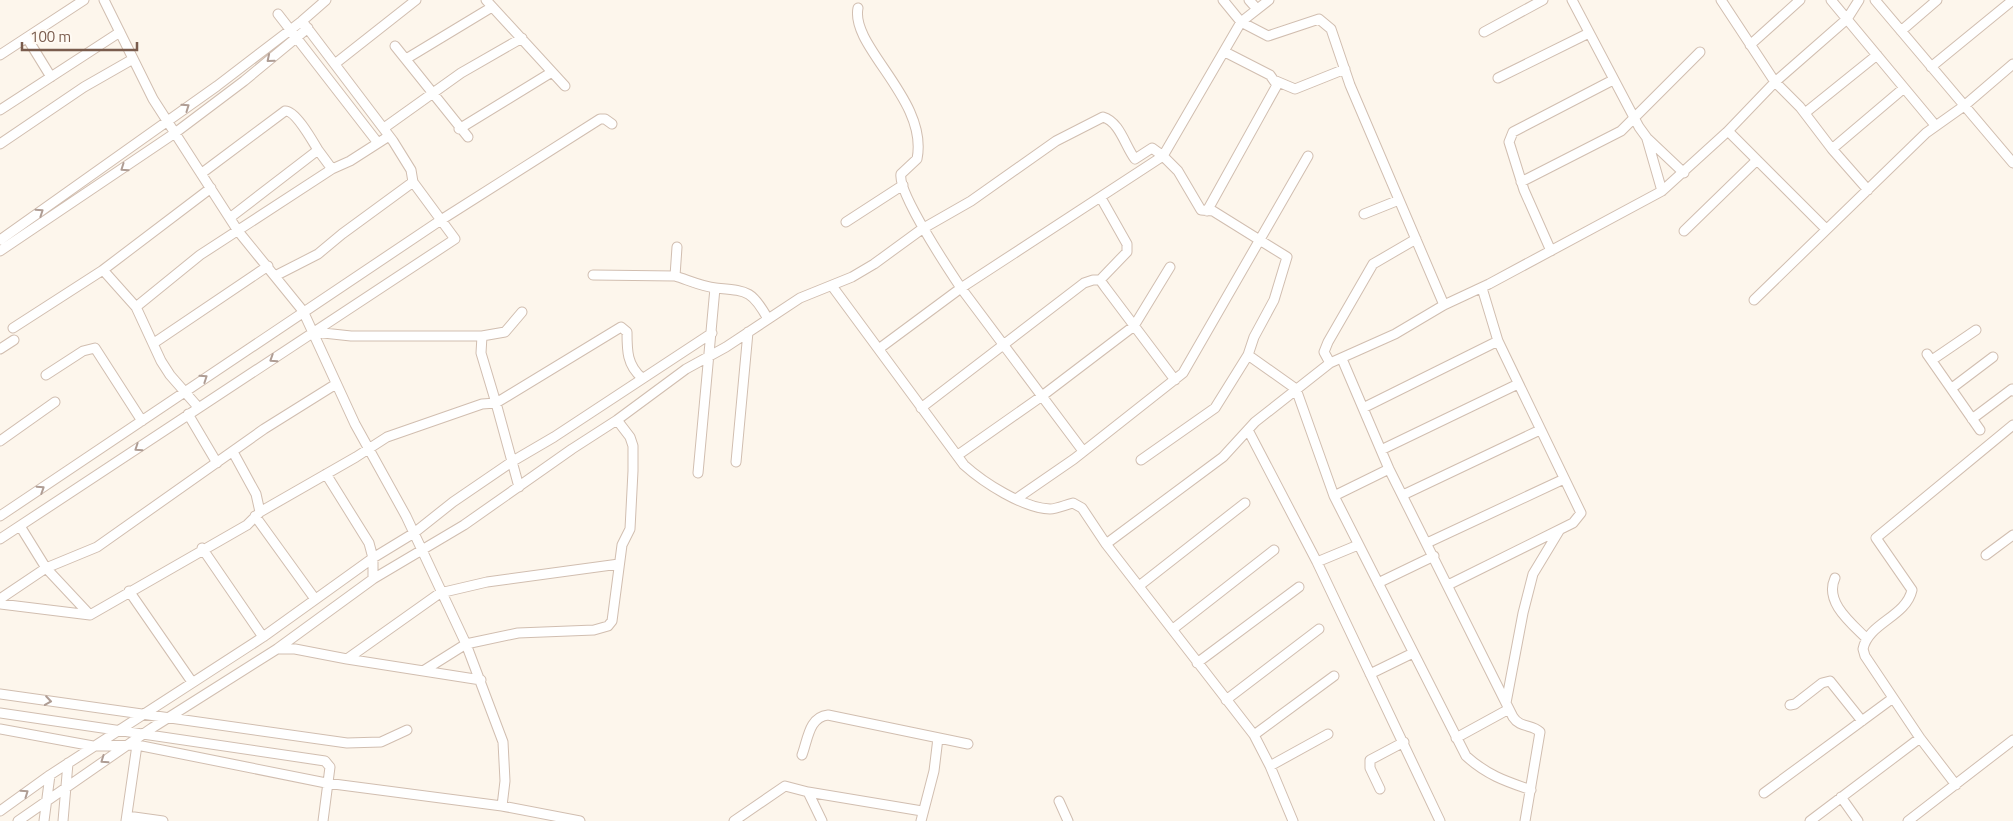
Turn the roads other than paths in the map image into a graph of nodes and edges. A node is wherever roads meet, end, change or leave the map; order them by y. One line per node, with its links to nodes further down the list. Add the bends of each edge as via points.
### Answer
1 (84, 0): 31 (street)
2 (104, 0): 27 (street)
3 (326, 0): 22 (street)
4 (416, 0): 41 (street)
5 (1223, 0): 23 (street)
6 (1249, 0): 19 (street)
7 (1269, 0): 19 (street)
8 (1543, 0): 28 (street)
9 (1572, 0): 29 (street)
10 (1800, 0): 33 (street)
11 (1831, 0): 21 (street)
12 (1859, 0): 21 (street)
13 (1875, 0): 26 (street)
14 (1937, 0): 26 (street)
15 (2013, 0): 43 (street)
16 (1724, 1): 33 (street)
17 (489, 3): 32 (street); 40 (street)
18 (858, 8): 80 (street, via 860,30 916,124 917,160 901,174)
19 (1257, 9): 23 (street)
20 (278, 14): 24 (street)
21 (1847, 18): 38 (street); 50 (street)
22 (302, 21): 24 (street); 25 (street)
23 (1241, 22): 35 (street); 44 (street, via 1268,36 1319,19 1331,29)
24 (290, 28): 30 (street); 58 (street, one-way to 24, via 217,86)
25 (308, 28): 30 (street); 41 (street)
26 (1901, 30): 43 (street)
27 (120, 32): 39 (street); 46 (street)
28 (1484, 32)
29 (1589, 33): 47 (street); 48 (street)
30 (296, 37): 64 (street, one-way to 64); 67 (street)
31 (27, 38): 37 (street); 46 (street)
32 (522, 38): 45 (street); 53 (street)
33 (1750, 45): 50 (street)
34 (395, 46): 40 (street)
35 (1225, 52): 49 (street); 71 (street)
36 (1700, 52): 57 (street)
37 (0, 55)
38 (1877, 55): 52 (street); 56 (street)
39 (133, 59): 58 (street); 68 (street, via 84,87)
40 (406, 59): 53 (street)
41 (336, 63): 63 (street)
42 (2013, 64): 54 (street)
43 (1931, 67): 54 (street)
44 (1345, 69): 49 (street, via 1295,89); 85 (street)
45 (552, 72): 51 (street); 61 (street)
46 (51, 77): 55 (street)
47 (1498, 78)
48 (1612, 80): 57 (street); 79 (street, via 1513,132 1509,142)
49 (1276, 81): 86 (street, via 1276,88 1238,150)
50 (1775, 82): 56 (street); 62 (street)
51 (565, 86)
52 (1904, 88): 60 (street); 69 (street)
53 (433, 93): 61 (street); 63 (street)
54 (1964, 106): 60 (street); 73 (street)
55 (0, 110)
56 (1805, 113): 69 (street)
57 (1634, 118): 66 (street); 79 (street, via 1612,138)
58 (167, 120): 64 (street); 97 (street, one-way to 58)
59 (612, 124): 89 (street, via 605,118 600,119)
60 (1935, 125): 82 (street)
61 (459, 128): 65 (street)
62 (1728, 131): 74 (street); 76 (street)
63 (387, 132): 67 (street); 78 (street, via 411,170)
64 (175, 133): 77 (street); 99 (street, one-way to 99)
65 (468, 137)
66 (1647, 138): 76 (street); 83 (street)
67 (378, 143): 75 (street)
68 (0, 144)
69 (1832, 149): 82 (street)
70 (318, 150): 75 (street); 77 (street, via 292,113 285,110); 88 (street)
71 (1163, 156): 84 (street); 86 (street, via 1178,171 1201,210); 91 (street, via 1152,148 1135,159 1110,119 1095,119)
72 (1308, 156): 95 (street)
73 (2011, 157)
74 (1757, 160): 92 (street); 94 (street)
75 (332, 169): 93 (street)
76 (1684, 172): 83 (street)
77 (202, 173): 81 (street)
78 (413, 182): 89 (street); 105 (street, via 318,254)
79 (1521, 182): 100 (street)
80 (903, 185): 90 (street); 91 (street)
81 (211, 188): 88 (street); 103 (street)
82 (1868, 190): 92 (street)
83 (1662, 191): 100 (street)
84 (1101, 198): 107 (street, via 1127,244 1127,252); 110 (street)
85 (1399, 200): 87 (street); 96 (street)
86 (1207, 210): 95 (street)
87 (1364, 214)
88 (231, 217): 93 (street)
89 (441, 220): 115 (street); 121 (street, via 455,239)
90 (846, 222)
91 (922, 229): 108 (street, via 874,264); 110 (street)
92 (1826, 229): 112 (street)
93 (238, 231): 101 (street); 114 (street, via 200,256)
94 (1684, 231)
95 (1259, 239): 132 (street, via 1287,257 1274,300); 138 (street, via 1190,364)
96 (1416, 239): 113 (street); 135 (street, via 1370,268 1328,342 1324,352)
97 (0, 240)
98 (677, 247): 106 (street)
99 (0, 251)
100 (1551, 251): 111 (street)
101 (268, 266): 105 (street); 127 (street)
102 (1170, 267): 118 (street)
103 (103, 270): 114 (street); 119 (street)
104 (592, 275): 106 (street)
105 (275, 276): 115 (street)
106 (675, 276): 109 (street)
107 (1100, 280): 118 (street); 128 (street, via 1084,283)
108 (832, 286): 117 (street, via 800,298); 129 (street)
109 (715, 288): 117 (street, via 747,292 757,300); 122 (street)
110 (961, 288): 128 (street); 129 (street)
111 (1482, 288): 113 (street); 126 (street)
112 (1754, 300)
113 (1444, 305): 134 (street, via 1395,334)
114 (136, 307): 127 (street)
115 (303, 311): 121 (street); 144 (street, one-way to 115)
116 (522, 312): 124 (street, via 505,332)
117 (768, 319): 123 (street)
118 (1134, 326): 138 (street); 145 (street)
119 (13, 328)
120 (1976, 330): 141 (street, via 1929,357)
121 (314, 332): 124 (street, via 351,336); 139 (street); 148 (street, one-way to 148)
122 (712, 332): 131 (street); 137 (street)
123 (748, 332): 131 (street); 167 (street)
124 (482, 336): 147 (street, via 481,353)
125 (14, 340): 130 (street)
126 (1498, 340): 140 (street); 150 (street)
127 (154, 343): 144 (street, via 161,361)
128 (1004, 345): 145 (street); 149 (street)
129 (880, 348): 149 (street)
130 (0, 349)
131 (710, 355): 153 (street); 170 (street)
132 (1248, 355): 142 (street); 165 (street, via 1215,408)
133 (1993, 357): 141 (street)
134 (1342, 359): 135 (street); 150 (street)
135 (1330, 363): 142 (street)
136 (46, 375): 154 (street, via 83,351 95,348)
137 (642, 378): 147 (street, via 630,365 627,332 621,327); 166 (street)
138 (1175, 380): 162 (street)
139 (336, 384): 160 (street); 163 (street)
140 (1518, 384): 157 (street); 161 (street)
141 (1952, 388): 152 (street)
142 (1296, 389): 156 (street); 175 (street)
143 (2013, 391): 152 (street)
144 (184, 392): 148 (street); 154 (street)
145 (1042, 396): 162 (street); 164 (street)
146 (55, 402): 159 (street)
147 (496, 403): 160 (street, via 482,404 422,424); 166 (street)
148 (198, 407): 151 (street)
149 (921, 408): 164 (street)
150 (1363, 408): 161 (street)
151 (188, 414): 168 (street); 180 (street, one-way to 180)
152 (1972, 419): 158 (street)
153 (618, 420): 173 (street); 195 (street, via 633,446 630,529 622,545)
154 (142, 421): 179 (street, one-way to 154)
155 (2013, 425): 212 (street, via 1876,538 1912,590 1902,608)
156 (1248, 430): 186 (street, via 1223,457); 194 (street)
157 (1540, 430): 172 (street); 174 (street)
158 (1980, 430)
159 (0, 441)
160 (370, 447): 171 (street); 182 (street)
161 (1381, 450): 169 (street)
162 (1083, 451): 176 (street)
163 (233, 452): 168 (street); 178 (street, via 256,494)
164 (958, 455): 176 (street, via 975,475)
165 (1141, 460)
166 (513, 461): 173 (street); 182 (street)
167 (736, 462)
168 (217, 463): 196 (street, via 97,547)
169 (1389, 469): 174 (street); 175 (street)
170 (698, 472)
171 (326, 474): 178 (street); 193 (street, via 364,534)
172 (1564, 480): 181 (street, via 1581,513 1573,524); 185 (street)
173 (519, 487): 189 (street, via 464,525)
174 (1402, 495): 185 (street)
175 (1334, 496): 187 (street)
176 (1016, 498): 186 (street, via 1051,509 1078,505)
177 (1245, 503): 201 (street)
178 (257, 514): 188 (street, via 246,525); 206 (street)
179 (0, 516)
180 (20, 526): 184 (street); 196 (street)
181 (1559, 530): 200 (street); 227 (street, via 1533,574)
182 (414, 533): 189 (street); 193 (street)
183 (2013, 535): 191 (street)
184 (0, 539)
185 (1427, 543): 192 (street)
186 (1106, 544): 201 (street)
187 (1358, 545): 194 (street); 199 (street)
188 (202, 548): 203 (street); 211 (street)
189 (420, 550): 198 (street); 204 (street)
190 (1274, 550): 209 (street)
191 (1986, 555)
192 (1434, 556): 199 (street); 200 (street)
193 (373, 558): 198 (street); 206 (street)
194 (1317, 562): 219 (street)
195 (619, 564): 204 (street, via 487,582); 213 (street, via 614,615 608,626 594,630 518,633)
196 (46, 568): 205 (street); 208 (street)
197 (1835, 578): 212 (street, via 1831,592 1835,603)
198 (373, 579): 214 (street)
199 (1378, 584): 215 (street)
200 (1448, 585): 227 (street)
201 (1139, 586): 209 (street)
202 (1299, 587): 217 (street)
203 (129, 592): 208 (street); 222 (street)
204 (440, 593): 213 (street); 216 (street)
205 (0, 599)
206 (315, 599): 211 (street)
207 (0, 604): 208 (street)
208 (90, 615)
209 (1173, 629): 217 (street)
210 (1319, 629): 225 (street)
211 (263, 637): 222 (street)
212 (1867, 639): 224 (street, via 1863,649 1865,656)
213 (466, 644): 218 (street); 221 (street)
214 (276, 649): 216 (street, via 295,649); 230 (street)
215 (1413, 653): 219 (street); 239 (street)
216 (347, 659): 218 (street)
217 (1197, 663): 225 (street)
218 (423, 671): 221 (street)
219 (1370, 674): 242 (street)
220 (1334, 676): 237 (street)
221 (482, 680): 261 (street, via 503,742 505,781)
222 (192, 682): 229 (street)
223 (0, 694): 229 (street, one-way to 229)
224 (1893, 698): 231 (street); 240 (street)
225 (1226, 700): 237 (street)
226 (1790, 705): 231 (street, via 1830,681)
227 (1507, 706): 239 (street); 255 (street, via 1518,723 1540,732)
228 (0, 713): 233 (street)
229 (144, 715): 230 (street); 233 (street)
230 (169, 718): 234 (street, via 346,743 381,742); 235 (street)
231 (1862, 721): 257 (street)
232 (0, 729): 246 (street)
233 (120, 730): 235 (street); 246 (street)
234 (408, 730)
235 (142, 734): 244 (street); 251 (street, via 325,761 330,767)
236 (1328, 734): 249 (street)
237 (1254, 735): 249 (street)
238 (938, 738): 243 (street); 247 (street, via 828,715 813,724); 263 (street, via 934,771)
239 (1456, 738): 255 (street, via 1466,756 1482,770)
240 (1920, 738): 252 (street); 258 (street)
241 (2013, 740): 252 (street)
242 (1404, 742): 254 (street, via 1370,760 1370,768); 276 (street)
243 (968, 744)
244 (126, 745): 245 (street); 246 (street); 253 (street, one-way to 253)
245 (137, 745): 251 (street); 264 (street)
246 (93, 746): 248 (street)
247 (802, 755)
248 (68, 763): 250 (street); 253 (street)
249 (1270, 766): 275 (street)
250 (50, 775): 259 (street); 262 (street, one-way to 250)
251 (326, 783): 261 (street); 269 (street)
252 (1956, 785): 280 (street)
253 (66, 787): 259 (street); 267 (street)
254 (1380, 789)
255 (1531, 790): 277 (street)
256 (808, 792): 263 (street); 271 (street, via 785,786); 272 (street)
257 (1764, 793)
258 (1841, 797): 278 (street); 279 (street)
259 (48, 800): 265 (street); 266 (street)
260 (1059, 801): 274 (street)
261 (502, 806): 270 (street)
262 (0, 811)
263 (922, 811): 273 (street)
264 (126, 818): 268 (street)
265 (18, 821)
266 (44, 821)
267 (63, 821)
268 (163, 821)
269 (323, 821)
270 (580, 821)
271 (734, 821)
272 (822, 821)
273 (921, 821)
274 (1068, 821)
275 (1293, 821)
276 (1440, 821)
277 (1525, 821)
278 (1810, 821)
279 (1858, 821)
280 (1908, 821)

